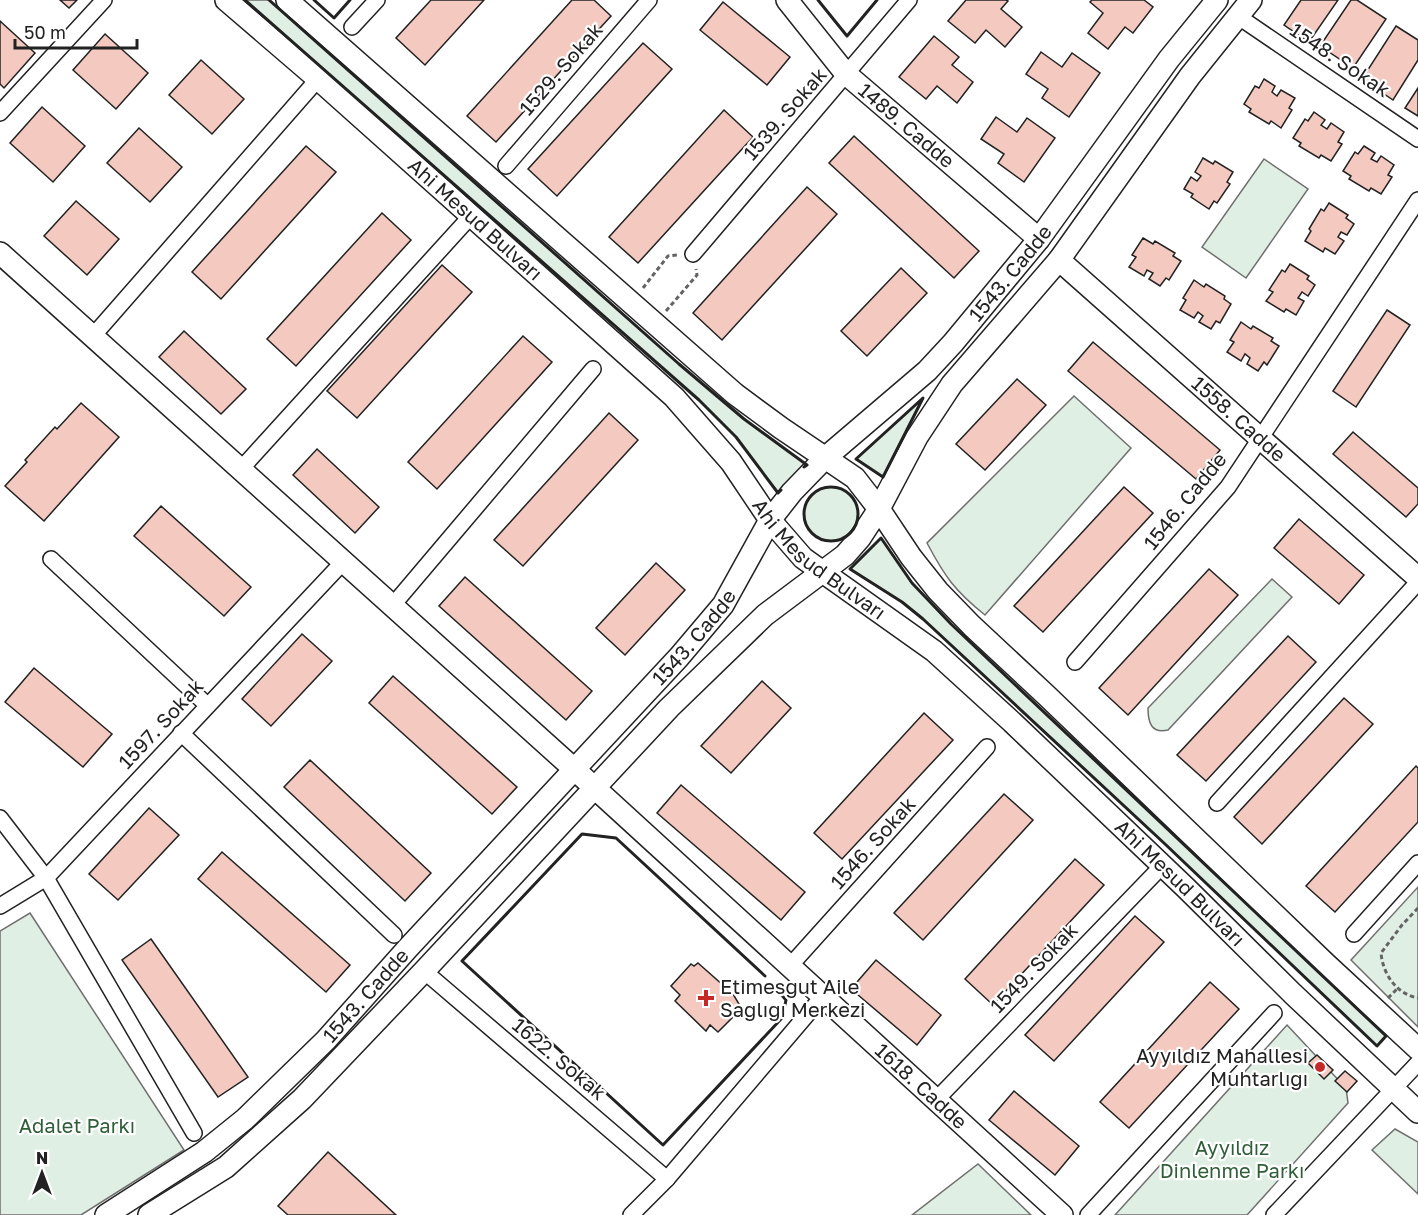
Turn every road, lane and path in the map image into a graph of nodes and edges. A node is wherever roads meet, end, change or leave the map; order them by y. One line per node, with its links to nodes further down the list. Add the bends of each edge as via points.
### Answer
1 (104, 0): 13 (street)
2 (226, 0): 12 (main road, Ahi Mesud Bulvarı)
3 (287, 0): 22 (main road, Ahi Mesud Bulvarı)
4 (377, 0): 10 (street)
5 (649, 0): 15 (street, 1529. Sokak)
6 (788, 0): 11 (main road, 1489. Cadde)
7 (909, 0): 11 (street, 1539. Sokak)
8 (1217, 0): 18 (main road, 1543. Cadde, via 1169,59)
9 (1245, 8): 14 (street, 1548. Sokak); 21 (main road, 1543. Cadde, via 1190,76)
10 (352, 27)
11 (846, 74): 18 (main road, 1489. Cadde); 20 (street, 1539. Sokak)
12 (318, 79): 17 (main road, Ahi Mesud Bulvarı); 24 (street)
13 (0, 113)
14 (1418, 139)
15 (506, 166)
16 (1418, 200): 26 (street, 1546. Cadde)
17 (470, 217): 28 (street); 30 (main road, Ahi Mesud Bulvarı, via 674,397 731,462)
18 (1039, 239): 27 (main road, 1543. Cadde, via 927,371)
19 (0, 253): 24 (main road, 1618. Cadde)
20 (693, 254): 22 (path, via 668,256); 23 (path, via 697,275)
21 (1059, 260): 26 (main road, 1558. Cadde); 29 (main road, 1543. Cadde, via 940,401)
22 (630, 303): 23 (main road, Ahi Mesud Bulvarı)
23 (655, 324): 27 (main road, Ahi Mesud Bulvarı, via 735,394)
24 (93, 336): 28 (main road, 1618. Cadde)
25 (594, 369): 35 (street)
26 (1261, 437): 34 (main road, 1558. Cadde); 36 (street, 1546. Cadde, via 1228,487)
27 (825, 458): 29 (main road, Ahi Mesud Bulvarı, via 855,478); 30 (main road, 1543. Cadde)
28 (241, 469): 32 (main road, 1618. Cadde)
29 (879, 509): 33 (main road, 1543. Cadde, via 845,555); 56 (main road, Ahi Mesud Bulvarı, via 900,544 972,626)
30 (770, 520): 33 (main road, Ahi Mesud Bulvarı, via 803,558); 40 (main road, 1543. Cadde, via 709,623)
31 (51, 559): 37 (street)
32 (344, 561): 35 (main road, 1618. Cadde); 37 (street, 1597. Sokak)
33 (822, 572): 41 (main road, 1543. Cadde, via 779,602 744,634); 45 (main road, Ahi Mesud Bulvarı, via 934,651)
34 (1418, 580): 42 (street)
35 (393, 605): 40 (main road, 1618. Cadde)
36 (1075, 662)
37 (207, 705): 38 (street, 1597. Sokak)
38 (182, 733): 46 (street, 1597. Sokak); 50 (street)
39 (987, 747): 51 (street, 1546. Sokak)
40 (574, 769): 41 (main road, 1618. Cadde); 64 (main road, 1543. Cadde, via 326,1040 245,1119 204,1152)
41 (595, 788): 51 (main road, 1618. Cadde); 52 (main road, 1543. Cadde)
42 (1217, 803)
43 (0, 818): 46 (street)
44 (1418, 863): 49 (street)
45 (1162, 866): 58 (main road, Ahi Mesud Bulvarı); 59 (street, 1549. Sokak)
46 (46, 878): 47 (street, 1597. Sokak); 61 (street)
47 (0, 906)
48 (1418, 908): 54 (path, via 1381,953 1397,989)
49 (1354, 934)
50 (394, 935)
51 (789, 967): 53 (main road, 1618. Cadde)
52 (424, 971): 62 (street, 1622. Sokak); 65 (main road, 1543. Cadde, via 302,1099 226,1167)
53 (822, 997): 59 (main road, 1618. Cadde); 62 (street)
54 (1418, 998)
55 (1274, 1013): 67 (street)
56 (1418, 1049)
57 (1418, 1063): 58 (street)
58 (1393, 1088): 60 (main road, Ahi Mesud Bulvarı); 68 (street)
59 (936, 1100): 66 (main road, 1618. Cadde)
60 (1418, 1112)
61 (194, 1133)
62 (667, 1179): 63 (street)
63 (634, 1214)
64 (106, 1215)
65 (149, 1215)
66 (1062, 1215)
67 (1088, 1215)
68 (1274, 1215)

